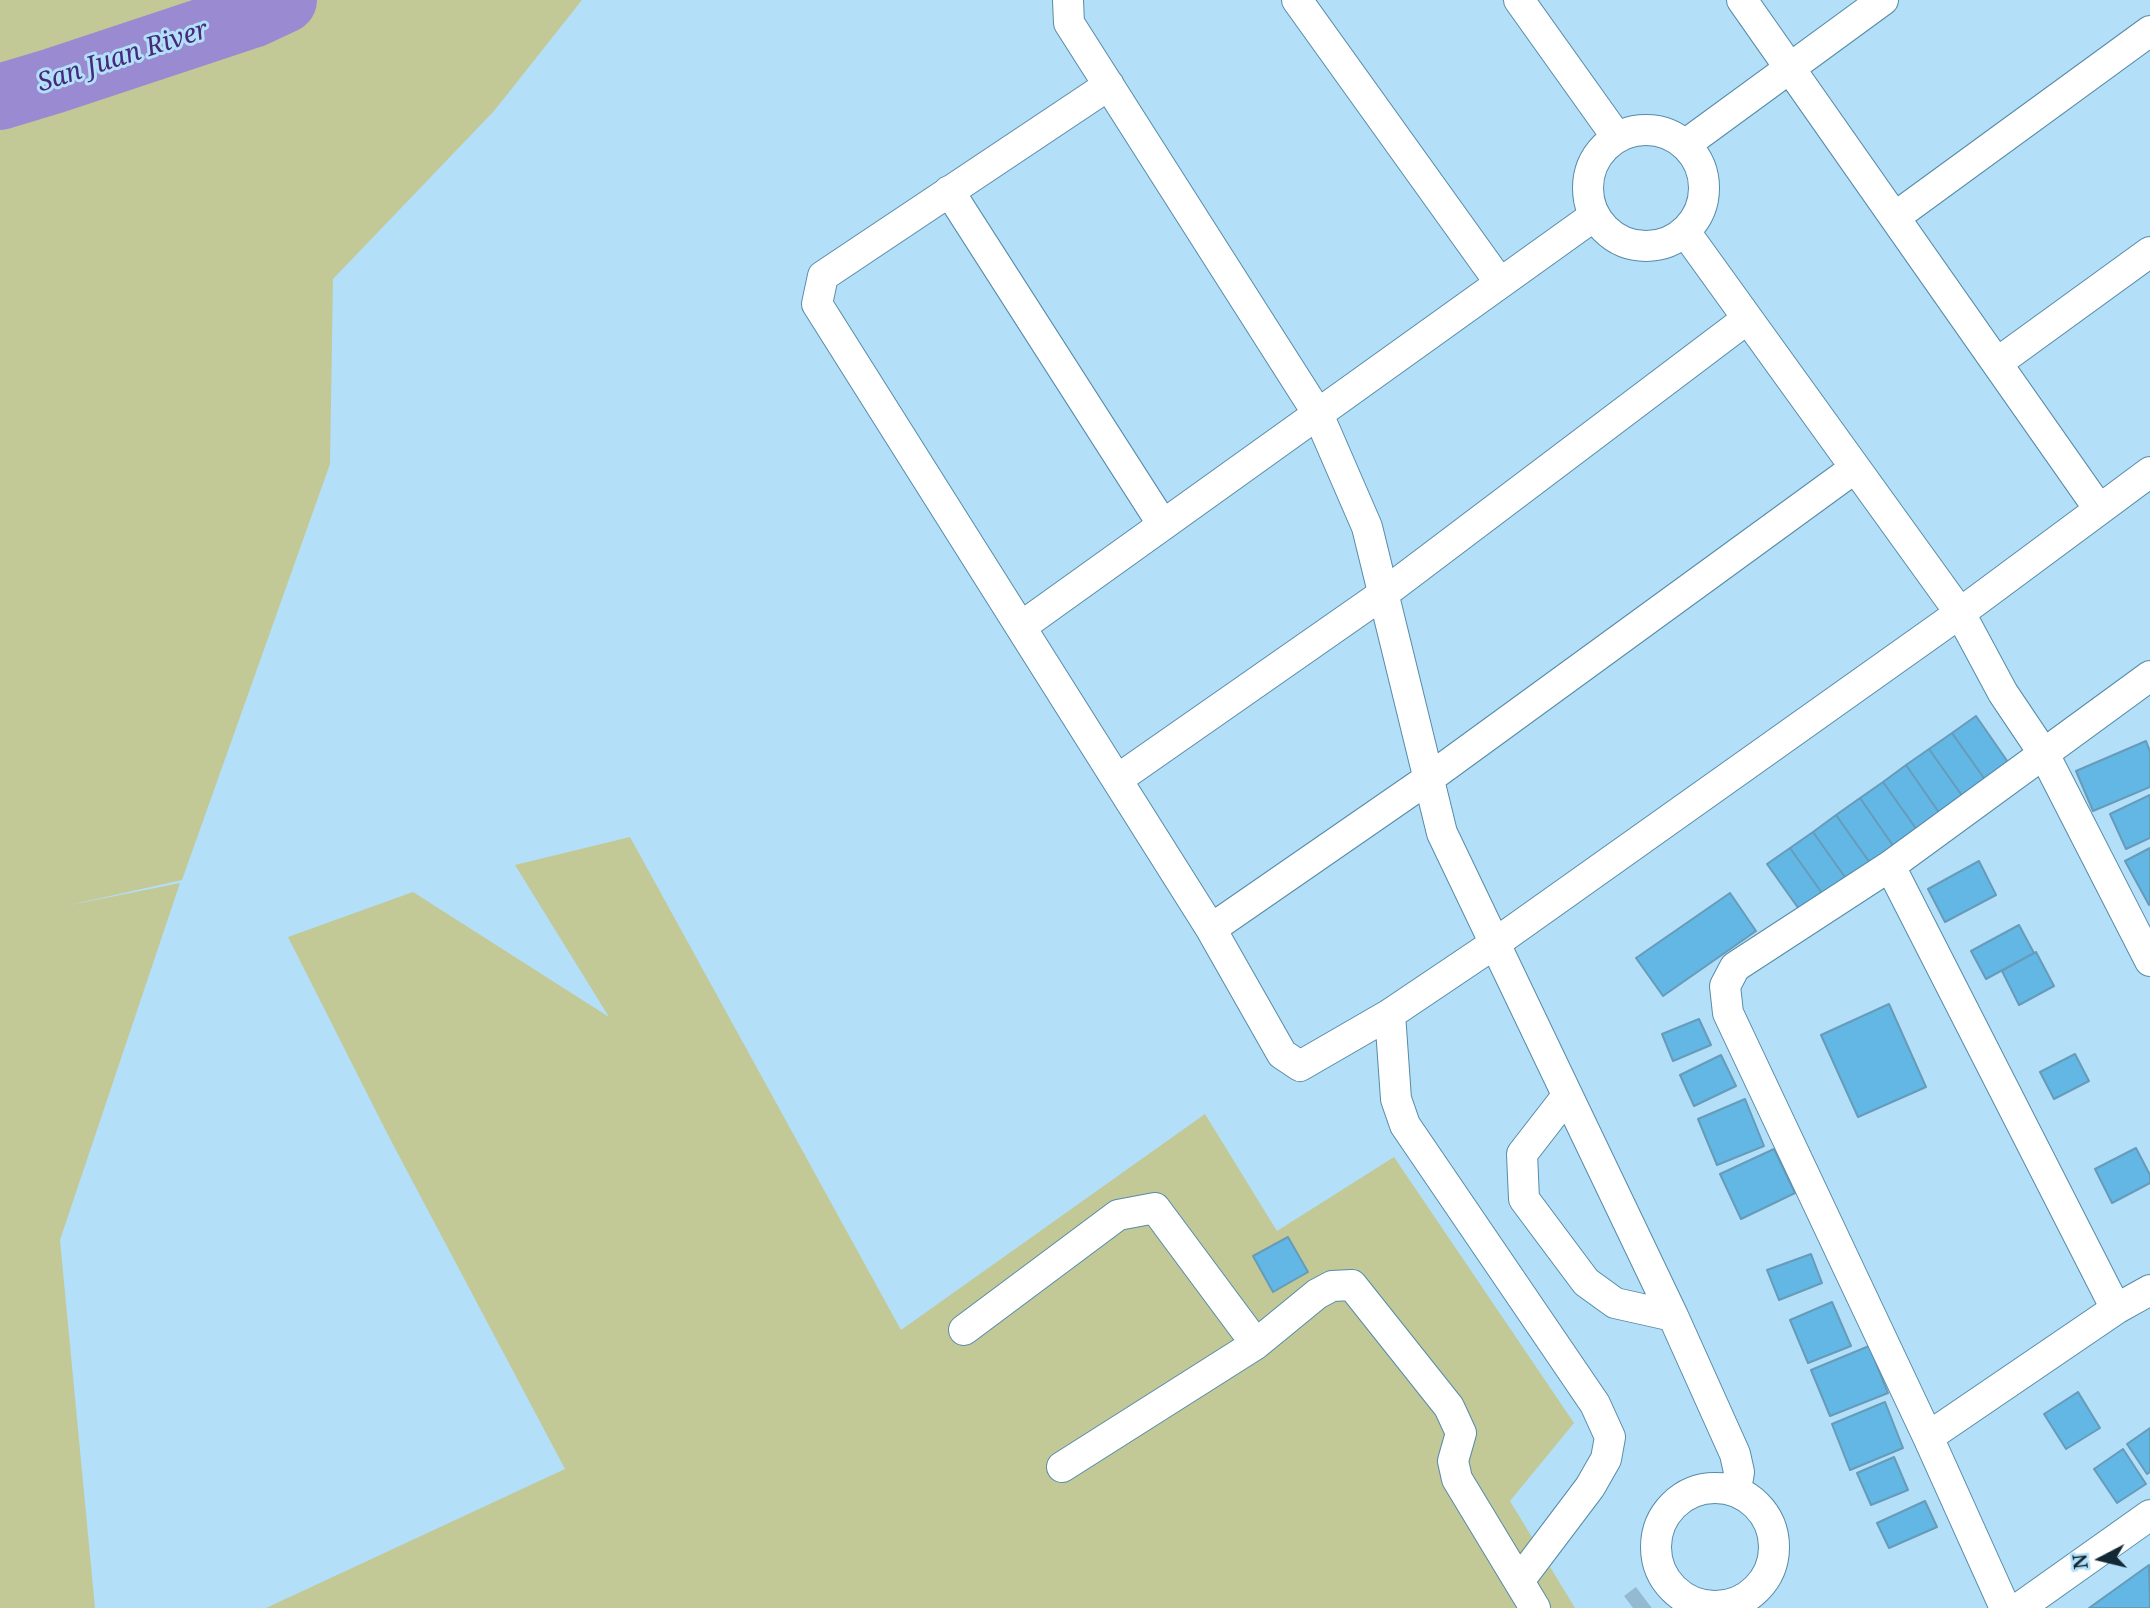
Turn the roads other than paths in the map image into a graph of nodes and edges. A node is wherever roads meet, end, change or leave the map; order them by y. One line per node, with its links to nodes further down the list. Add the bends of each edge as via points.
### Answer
1 (1068, 0): 8 (street, via 1069,23)
2 (1297, 0): 16 (street)
3 (1520, 0): 9 (street)
4 (1742, 0): 7 (street)
5 (1883, 0): 7 (street)
6 (2150, 31): 13 (street)
7 (1790, 68): 10 (street); 13 (street)
8 (1109, 85): 11 (street); 19 (street)
9 (1616, 136): 10 (street, via 1640,129 1664,131); 12 (street, via 1595,157 1587,186)
10 (1686, 144): 14 (street, via 1704,172 1703,205)
11 (949, 191): 23 (street); 26 (street, via 824,276 817,304)
12 (1594, 216): 14 (street, via 1619,241 1654,247); 16 (street)
13 (1895, 217): 18 (street)
14 (1686, 233): 17 (street)
15 (2150, 252): 18 (street)
16 (1500, 283): 19 (street)
17 (1747, 319): 20 (street); 24 (street)
18 (1997, 363): 22 (street)
19 (1318, 414): 23 (street); 24 (street, via 1367,527)
20 (1855, 468): 25 (street); 30 (street)
21 (2150, 472): 22 (street)
22 (2099, 509): 25 (street)
23 (1163, 525): 26 (street)
24 (1383, 594): 29 (street); 30 (street)
25 (1960, 613): 28 (street, via 2003,693); 33 (street)
26 (1022, 626): 29 (street)
27 (2150, 676): 28 (street)
28 (2044, 754): 31 (street); 34 (street)
29 (1118, 779): 32 (street)
30 (1428, 779): 32 (street); 33 (street, via 1442,833)
31 (1890, 866): 38 (street); 42 (street, via 1735,967 1725,986 1728,1013)
32 (1212, 929): 35 (street, via 1282,1054 1300,1066)
33 (1494, 944): 35 (street); 36 (street)
34 (2150, 961)
35 (1390, 1014): 46 (street, via 1396,1099 1405,1125 1595,1404 1610,1437 1606,1459 1590,1487)
36 (1567, 1096): 39 (street); 39 (street, via 1522,1154 1524,1199 1586,1282 1615,1303)
37 (2150, 1290): 38 (street)
38 (2116, 1309): 42 (street)
39 (1672, 1316): 44 (street, via 1735,1454)
40 (964, 1330): 41 (street, via 1118,1215 1155,1208)
41 (1256, 1344): 43 (street); 46 (street, via 1317,1294 1332,1286 1352,1285 1448,1407 1461,1433 1453,1461 1457,1479)
42 (1928, 1437): 48 (street)
43 (1062, 1467)
44 (1736, 1490): 44 (street, via 1762,1509 1774,1538 1771,1568 1753,1594 1725,1606 1694,1604 1657,1592 1658,1525 1677,1500 1705,1487)
45 (2150, 1515): 49 (street)
46 (1519, 1581): 47 (street)
47 (1535, 1608)
48 (2005, 1608)
49 (2019, 1608)

